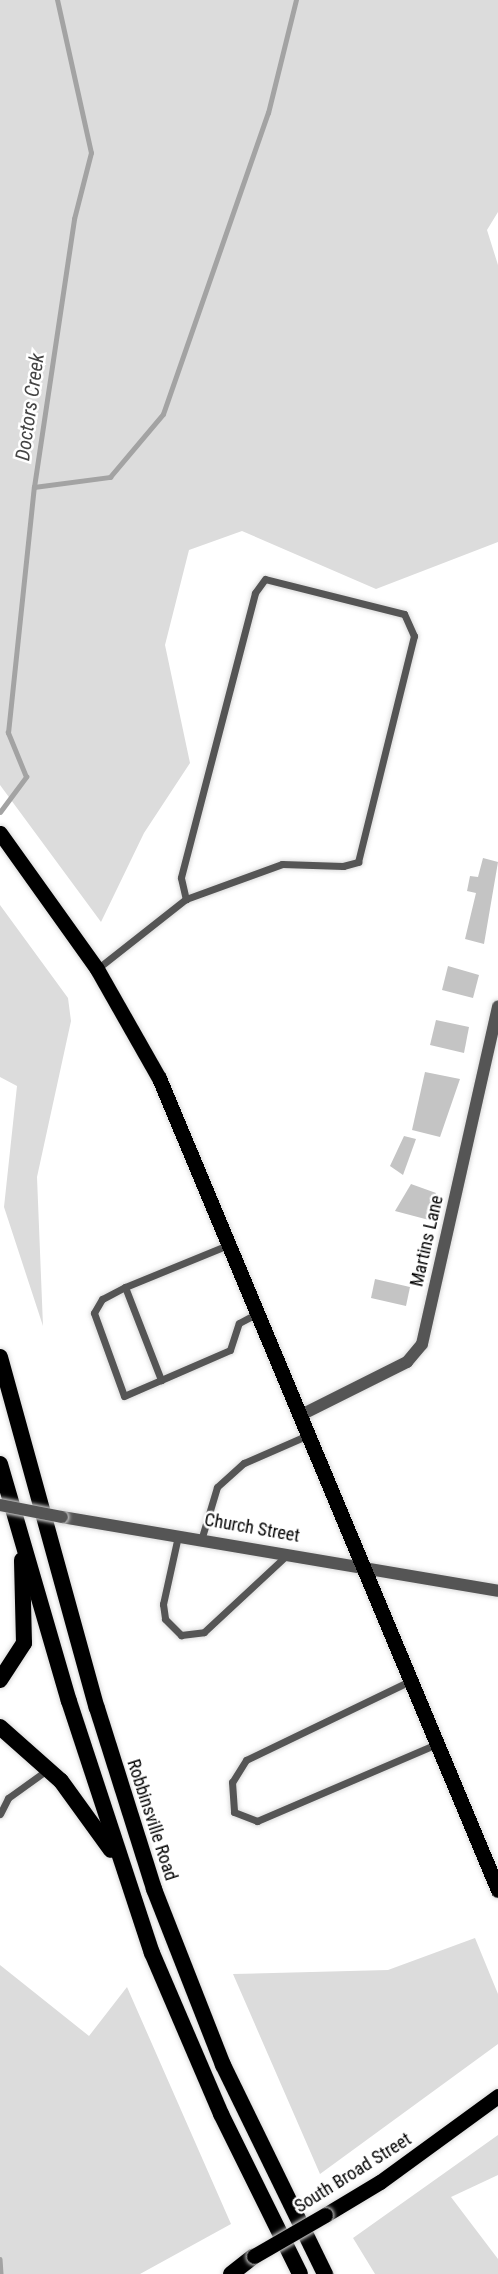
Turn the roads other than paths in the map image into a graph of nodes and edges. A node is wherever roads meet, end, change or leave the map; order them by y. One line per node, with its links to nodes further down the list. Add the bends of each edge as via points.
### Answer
1 (3, 837): 3 (main road)
2 (186, 899): 2 (lane, via 282,864 344,866 358,862 414,636 404,614 266,579 255,593 181,878); 3 (lane)
3 (97, 969): 5 (main road, via 159,1078)
4 (498, 1006): 10 (street, Martins Lane, via 422,1344 407,1362)
5 (228, 1245): 6 (lane); 7 (main road)
6 (125, 1287): 9 (lane); 9 (lane, via 102,1299 94,1313 124,1396)
7 (256, 1314): 9 (lane, via 238,1323 230,1350); 10 (main road)
8 (0, 1357): 33 (highway, Robbinsville Road, via 97,1708 154,1888 223,2065)
9 (161, 1380)
10 (300, 1416): 11 (main road)
11 (308, 1435): 16 (lane, via 244,1463 217,1487); 18 (main road)
12 (0, 1464): 14 (highway)
13 (0, 1505): 15 (street, Church Street, bridge)
14 (20, 1530): 20 (highway, via 24,1643); 26 (highway)
15 (179, 1534): 16 (street, Church Street); 17 (lane, via 163,1604 165,1619 181,1635 204,1632)
16 (202, 1537): 17 (street, Church Street)
17 (290, 1552): 18 (street, Church Street)
18 (364, 1566): 19 (street, Church Street); 21 (main road)
19 (498, 1590)
20 (0, 1680)
21 (412, 1680): 23 (main road); 23 (lane, via 246,1760 232,1782 234,1812 257,1821)
22 (0, 1727): 24 (highway)
23 (439, 1743): 27 (main road)
24 (49, 1768): 25 (lane, via 8,1798); 26 (highway)
25 (0, 1814)
26 (119, 1862): 32 (highway, via 183,2031)
27 (498, 1890)
28 (498, 2096): 29 (main road, South Broad Street, bridge, via 381,2182)
29 (254, 2256): 30 (main road, South Broad Street); 31 (highway)
30 (223, 2274)
31 (231, 2274)
32 (300, 2274)
33 (325, 2274)

